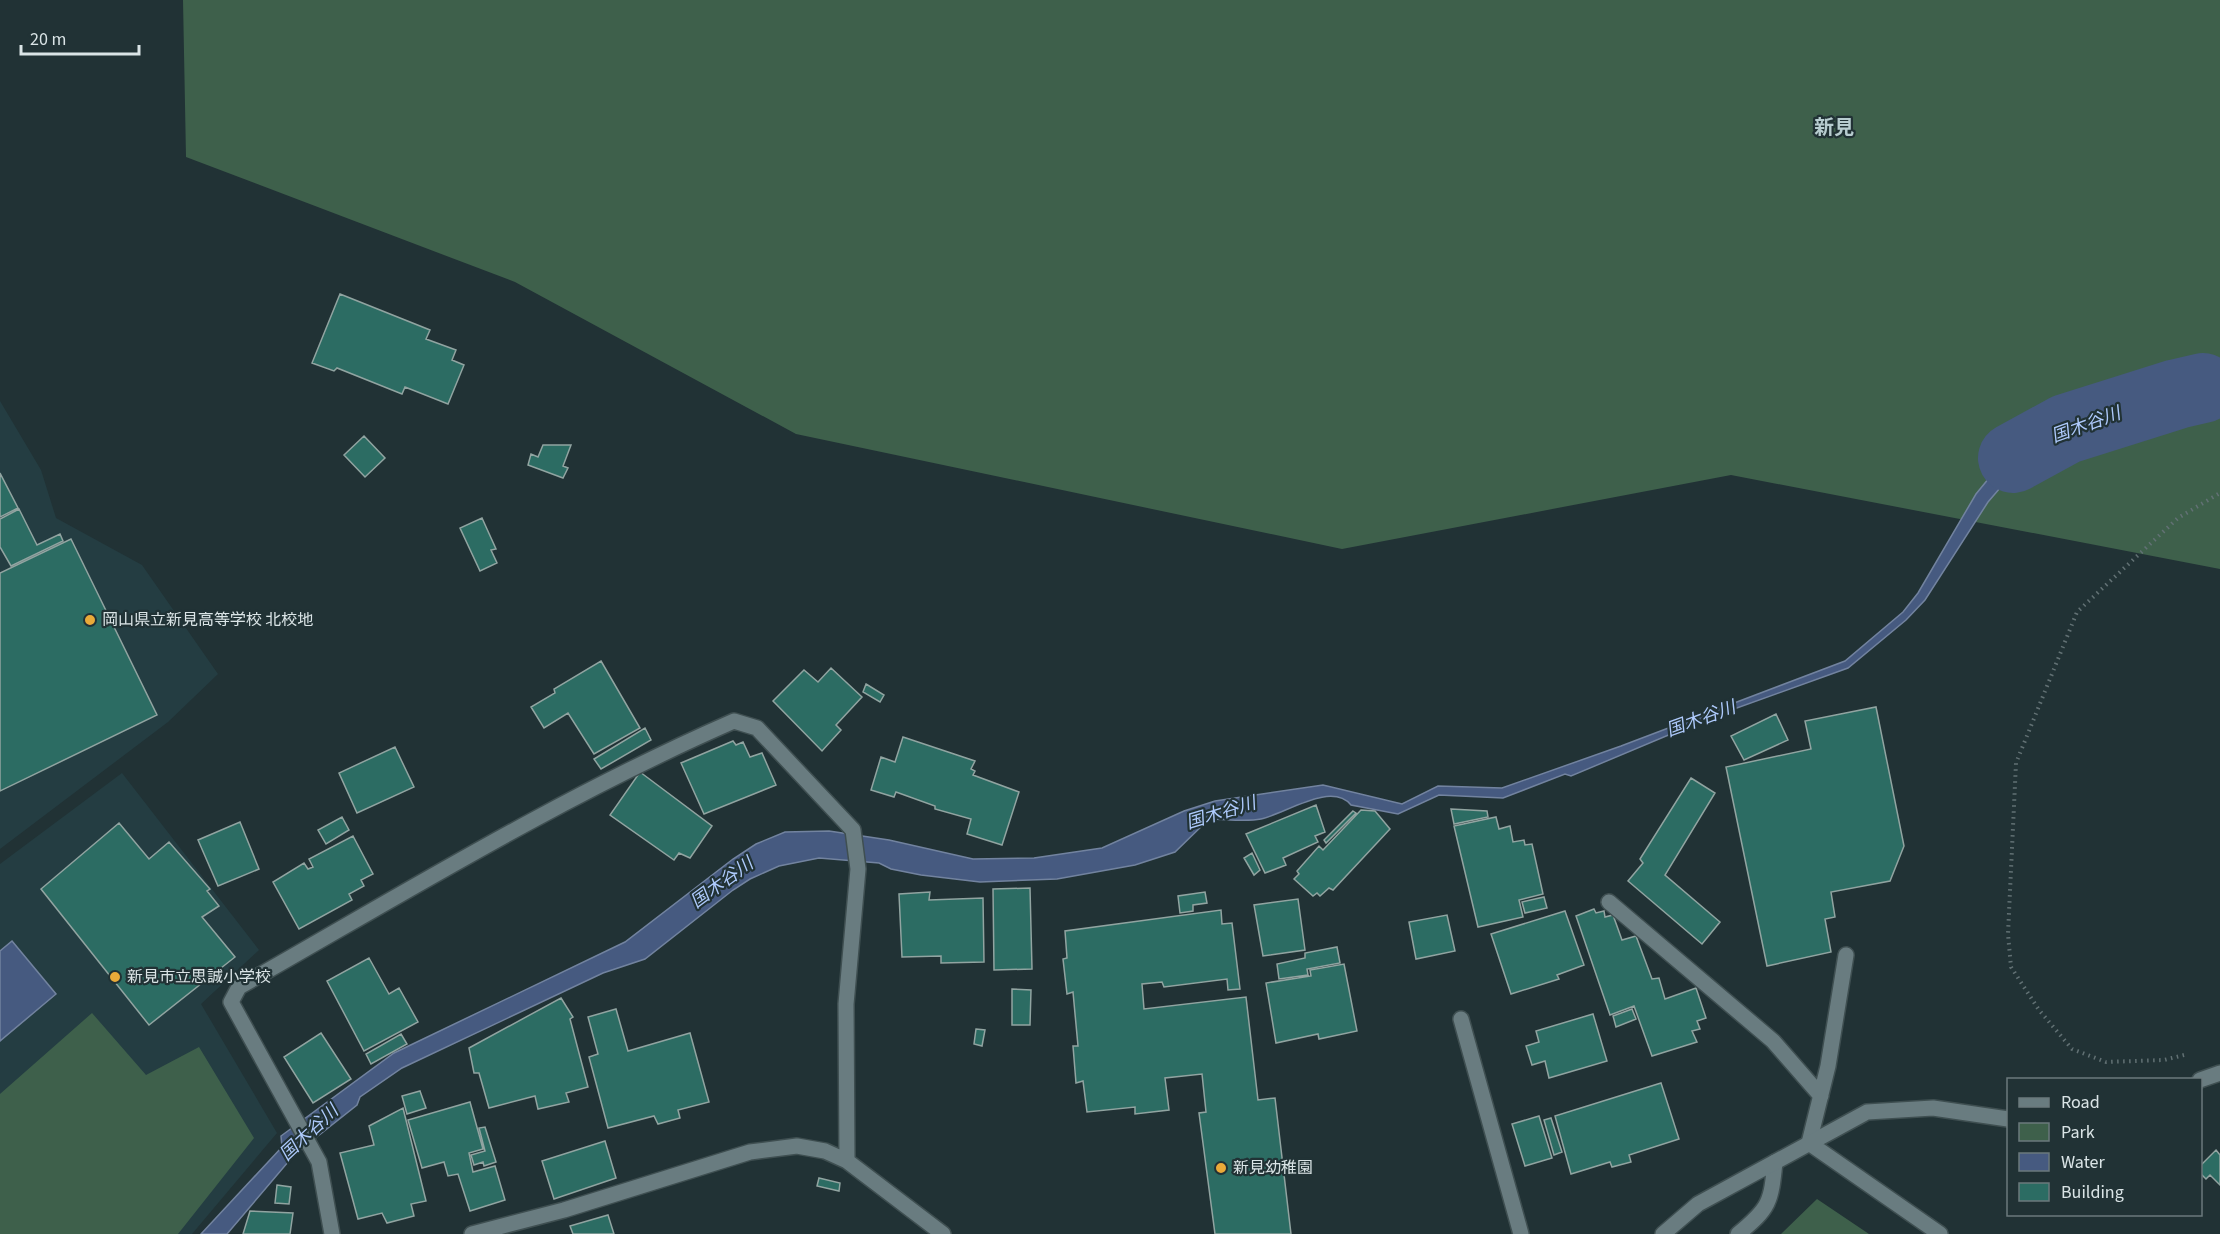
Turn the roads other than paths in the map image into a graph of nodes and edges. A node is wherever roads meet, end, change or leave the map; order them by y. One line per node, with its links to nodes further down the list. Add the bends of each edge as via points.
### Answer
1 (1609, 902): 6 (street, via 1773,1041)
2 (1846, 955): 6 (street)
3 (1461, 1019): 14 (street)
4 (2220, 1073): 5 (street)
5 (2202, 1079)
6 (1821, 1096): 8 (street)
7 (2007, 1119): 8 (street, via 1934,1108 1867,1112)
8 (1809, 1143): 10 (street); 17 (street)
9 (847, 1161): 11 (street, via 846,1004 858,869 853,830 757,728 734,721 658,754 239,987 231,1002 319,1162); 12 (street, via 825,1151 798,1146 750,1152 564,1210); 13 (street)
10 (1775, 1162): 15 (street, via 1698,1204); 16 (street, via 1771,1198 1758,1217)
11 (332, 1234)
12 (472, 1234)
13 (943, 1234)
14 (1521, 1234)
15 (1663, 1234)
16 (1738, 1234)
17 (1940, 1234)

